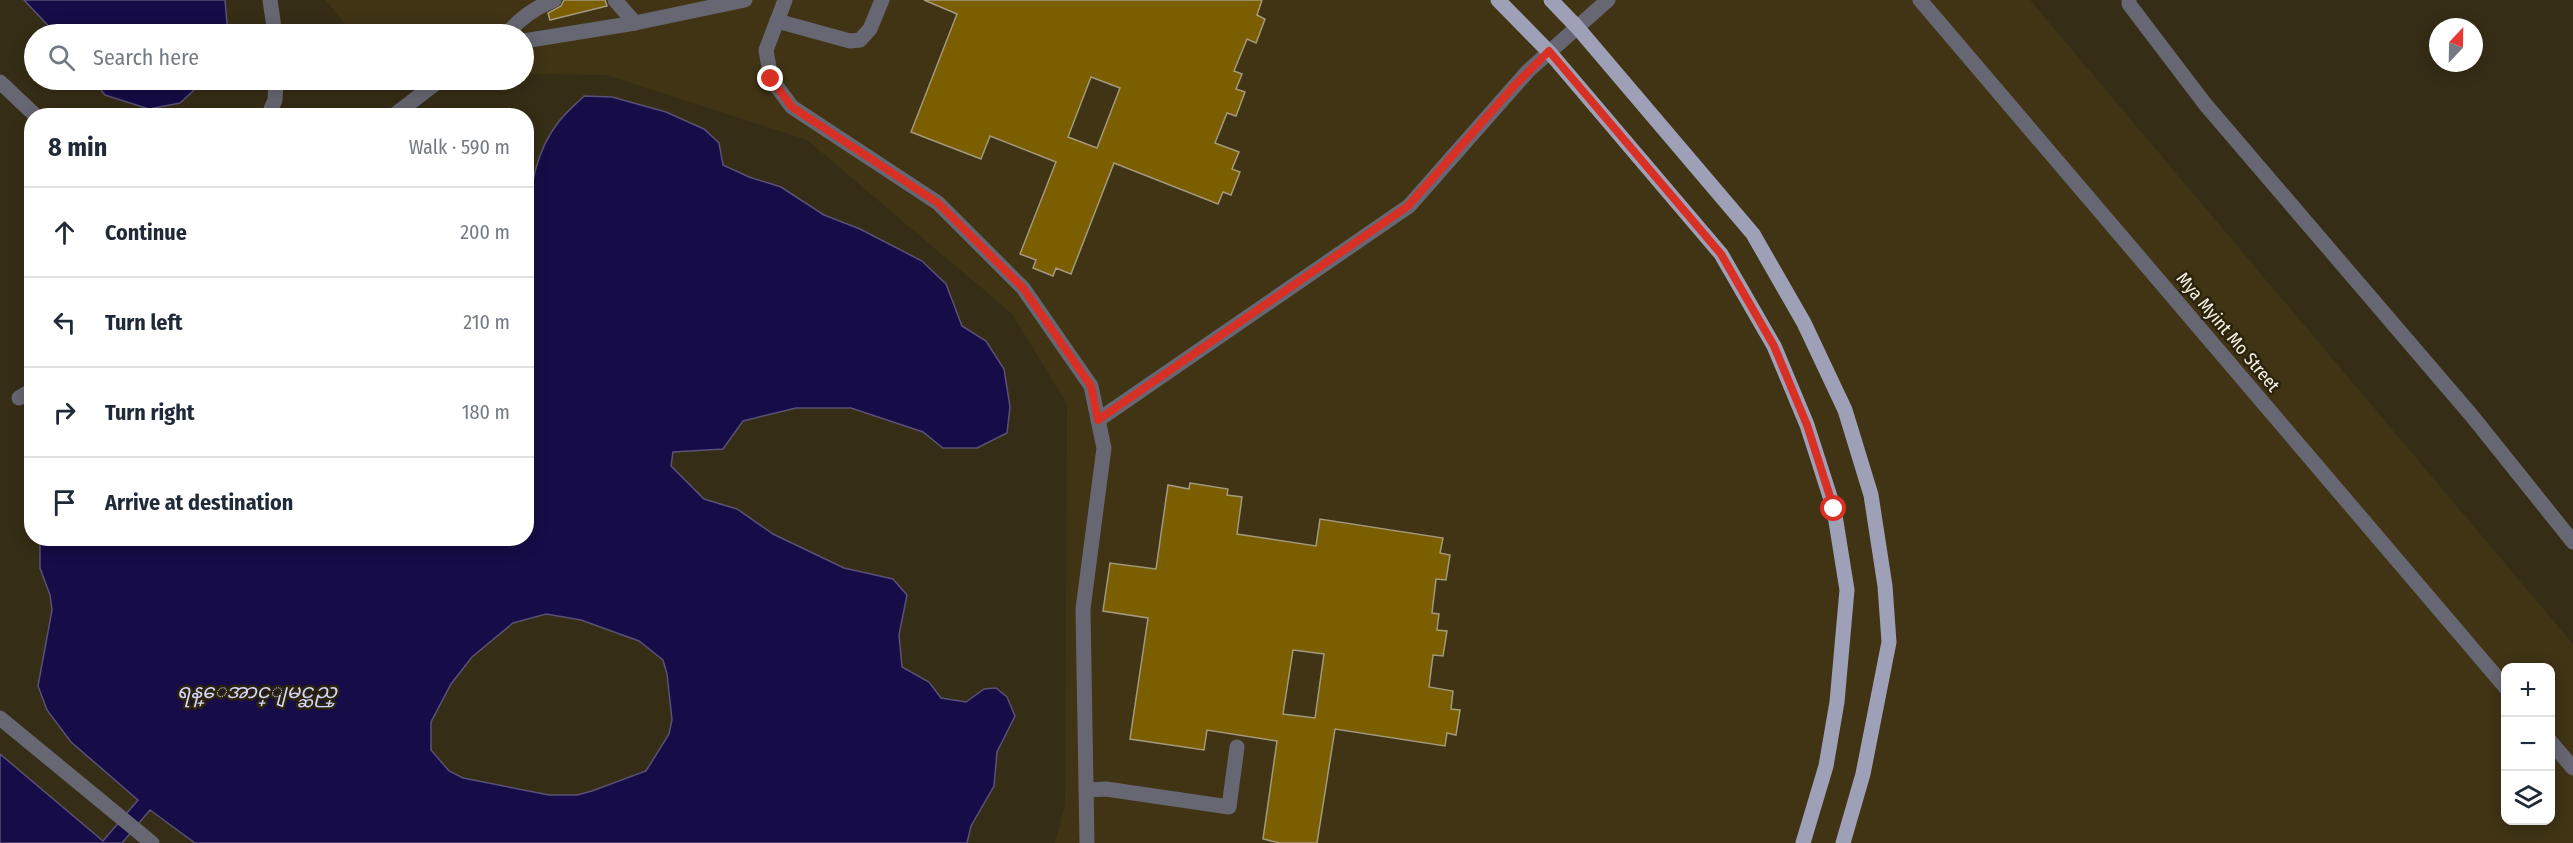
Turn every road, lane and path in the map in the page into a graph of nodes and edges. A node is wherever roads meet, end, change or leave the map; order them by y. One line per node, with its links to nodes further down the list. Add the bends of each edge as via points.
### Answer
1 (270, 0): 14 (street)
2 (554, 0): 15 (street)
3 (615, 0): 13 (street)
4 (745, 0): 13 (street)
5 (785, 0): 12 (street)
6 (882, 0): 12 (street, via 870,29 860,40 850,41)
7 (1498, 0): 18 (main road)
8 (1551, 0): 16 (main road)
9 (1608, 0): 16 (street)
10 (1920, 0): 27 (street, Mya Myint Mo Street)
11 (2129, 0): 26 (street, via 2205,104 2472,416)
12 (777, 21): 25 (street, via 766,50 771,79 792,107 938,203 1023,288 1091,386)
13 (635, 23): 17 (street)
14 (274, 24)
15 (515, 24)
16 (1577, 27): 18 (street); 36 (main road, via 1753,234 1804,323 1845,410 1872,495 1889,642 1863,774)
17 (534, 39)
18 (1549, 51): 25 (street, via 1408,206); 35 (main road, via 1721,254 1774,346 1807,425 1834,509 1847,590 1837,702 1826,766)
19 (0, 82): 22 (street)
20 (276, 90): 23 (street)
21 (427, 90): 24 (street)
22 (28, 108)
23 (272, 108)
24 (403, 108)
25 (1098, 420): 32 (street, via 1104,448 1083,609)
26 (2573, 542)
27 (2501, 683)
28 (0, 718): 33 (street)
29 (1237, 747): 32 (street, via 1229,807 1106,789)
30 (2555, 747): 31 (street)
31 (2573, 768)
32 (1086, 790): 34 (street)
33 (152, 843)
34 (1087, 843)
35 (1803, 843)
36 (1842, 843)

